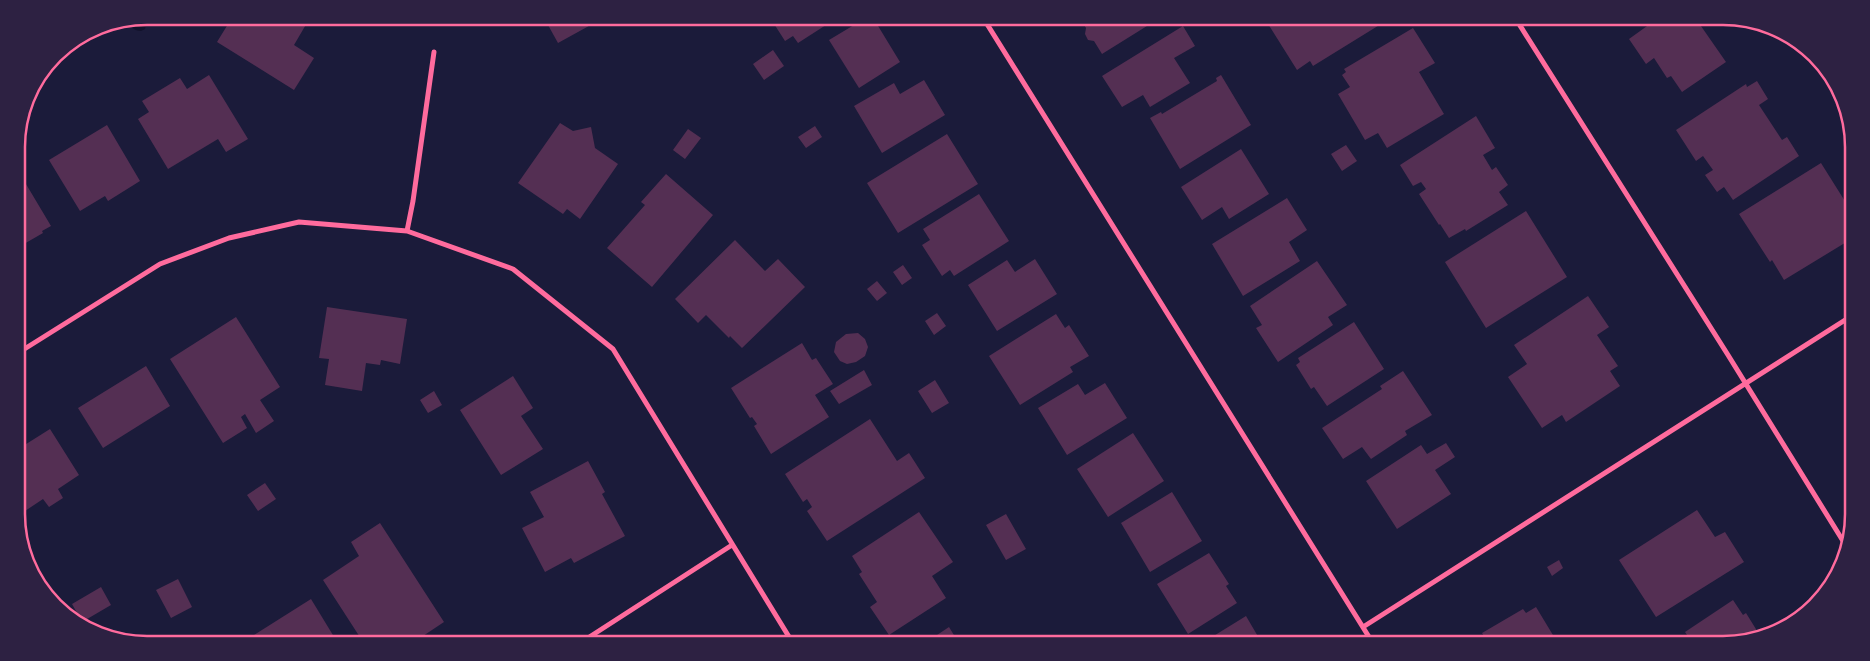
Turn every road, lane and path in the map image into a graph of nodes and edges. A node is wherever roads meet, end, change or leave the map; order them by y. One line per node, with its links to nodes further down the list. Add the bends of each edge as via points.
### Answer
1 (988, 25): 10 (street)
2 (1520, 25): 7 (street)
3 (434, 52): 4 (street)
4 (407, 231): 6 (street, via 299,222 229,238 160,264); 9 (street, via 513,269 613,349)
5 (1845, 320): 7 (street)
6 (25, 350)
7 (1745, 383): 8 (street); 10 (street)
8 (1842, 540)
9 (732, 545): 11 (street); 12 (street)
10 (1362, 627): 13 (street)
11 (591, 636)
12 (788, 636)
13 (1368, 636)

